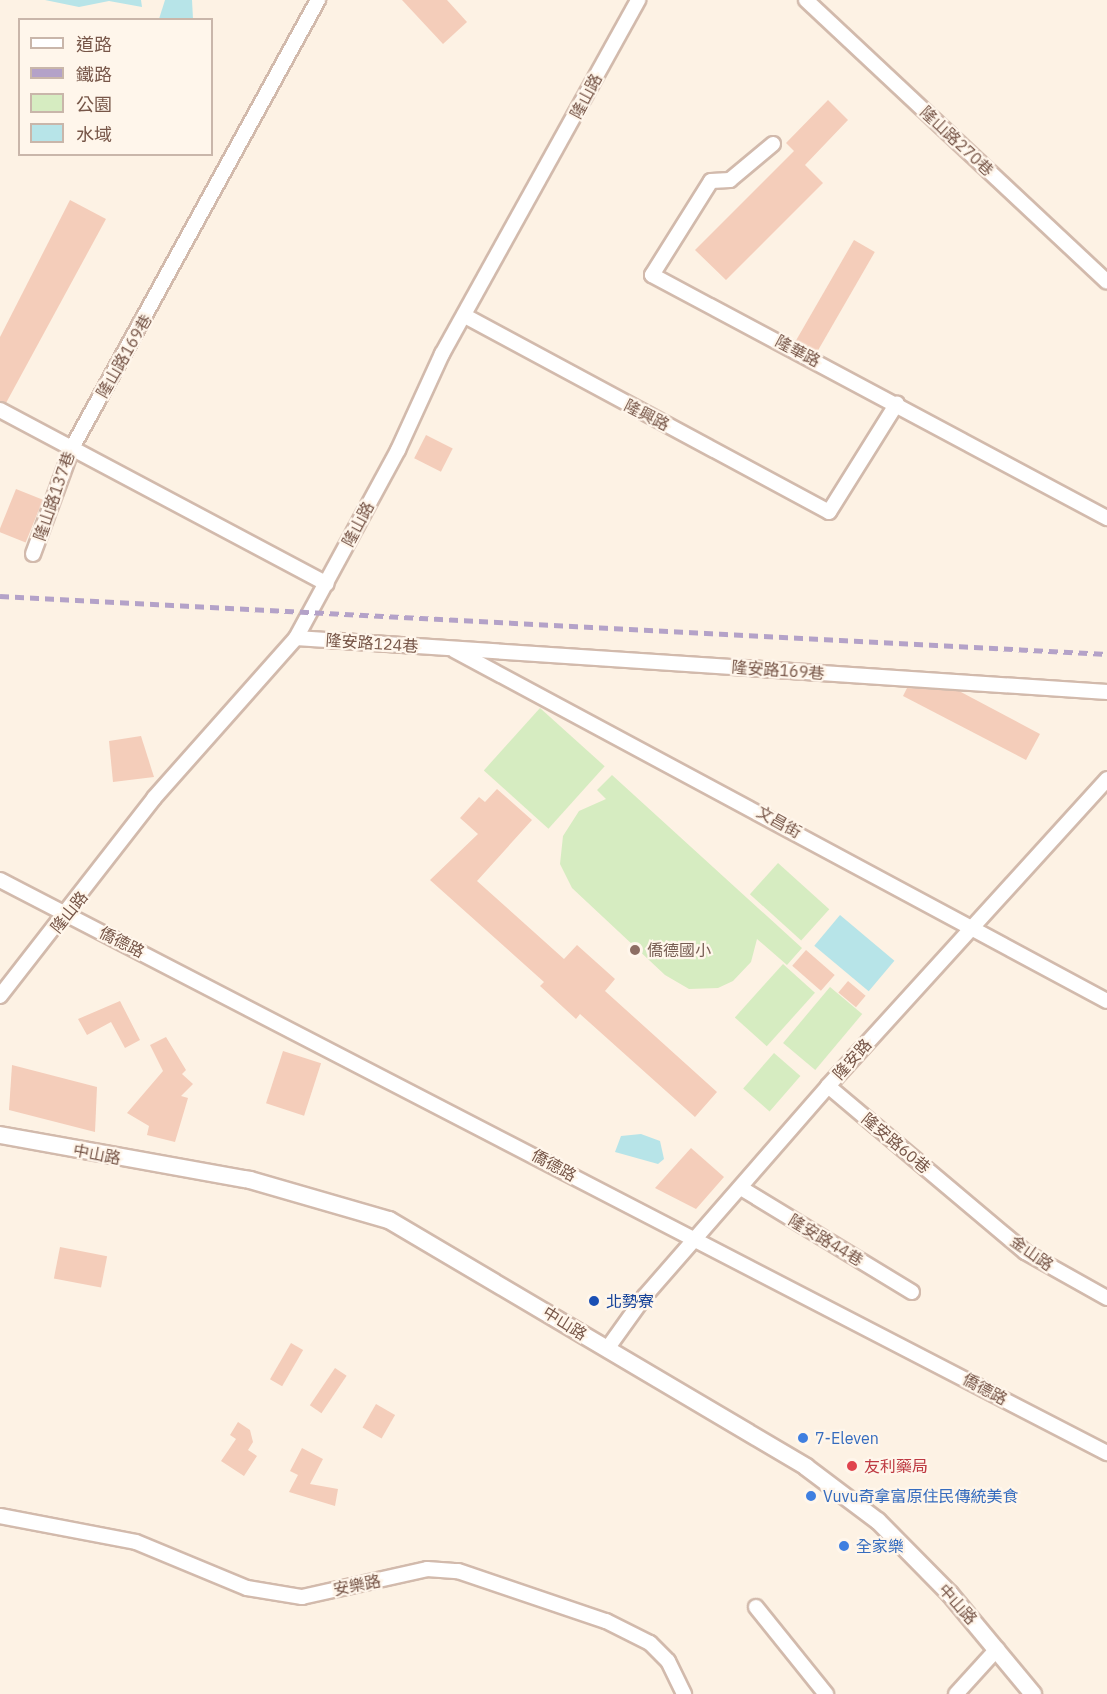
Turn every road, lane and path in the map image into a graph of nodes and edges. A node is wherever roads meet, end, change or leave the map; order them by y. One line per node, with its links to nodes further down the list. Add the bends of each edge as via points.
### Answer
1 (318, 0): 9 (street, 隆山路169巷)
2 (639, 0): 6 (street, 隆山路)
3 (806, 0): 5 (street, 隆山路270巷)
4 (773, 144): 7 (street, 隆華路, via 730,180 711,181 652,275)
5 (1107, 282)
6 (467, 317): 7 (street, 隆興路, via 830,512); 12 (street, 隆山路, via 442,354)
7 (897, 403): 10 (street, 隆華路)
8 (0, 410): 9 (street, 隆山路137巷)
9 (73, 446): 11 (street, 隆山路137巷); 12 (street)
10 (1107, 518)
11 (33, 554)
12 (327, 584): 13 (street, 隆山路)
13 (296, 638): 14 (street, 隆安路124巷); 18 (street, 隆山路, via 154,798)
14 (449, 647): 15 (street, 隆安路169巷); 19 (street, 文昌街, via 711,784)
15 (1107, 692)
16 (1107, 779): 19 (street, 隆安路)
17 (0, 880): 18 (street, 僑德路)
18 (68, 914): 20 (street, 隆山路); 26 (street, 僑德路, via 460,1113)
19 (968, 929): 21 (street, 文昌街); 22 (street, 隆安路)
20 (0, 996)
21 (1107, 1001)
22 (828, 1086): 24 (street, 隆安路); 25 (street, 隆安路60巷)
23 (0, 1135): 29 (street, 中山路, via 249,1180 368,1211 483,1272)
24 (741, 1188): 26 (street, 隆安路); 27 (street, 隆安路44巷)
25 (964, 1199): 28 (street, 金山路, via 1025,1252)
26 (693, 1240): 29 (street, 隆安路); 30 (street, 僑德路)
27 (912, 1292)
28 (1107, 1298)
29 (607, 1349): 33 (street, 中山路, via 806,1467 878,1521)
30 (1107, 1453)
31 (0, 1516): 34 (street, 安樂路, via 127,1539 247,1588 302,1597 427,1569 458,1571 606,1621 650,1643 668,1661)
32 (756, 1607): 35 (street)
33 (997, 1649): 36 (street); 37 (street, 中山路)
34 (684, 1694)
35 (826, 1694)
36 (956, 1694)
37 (1033, 1694)

